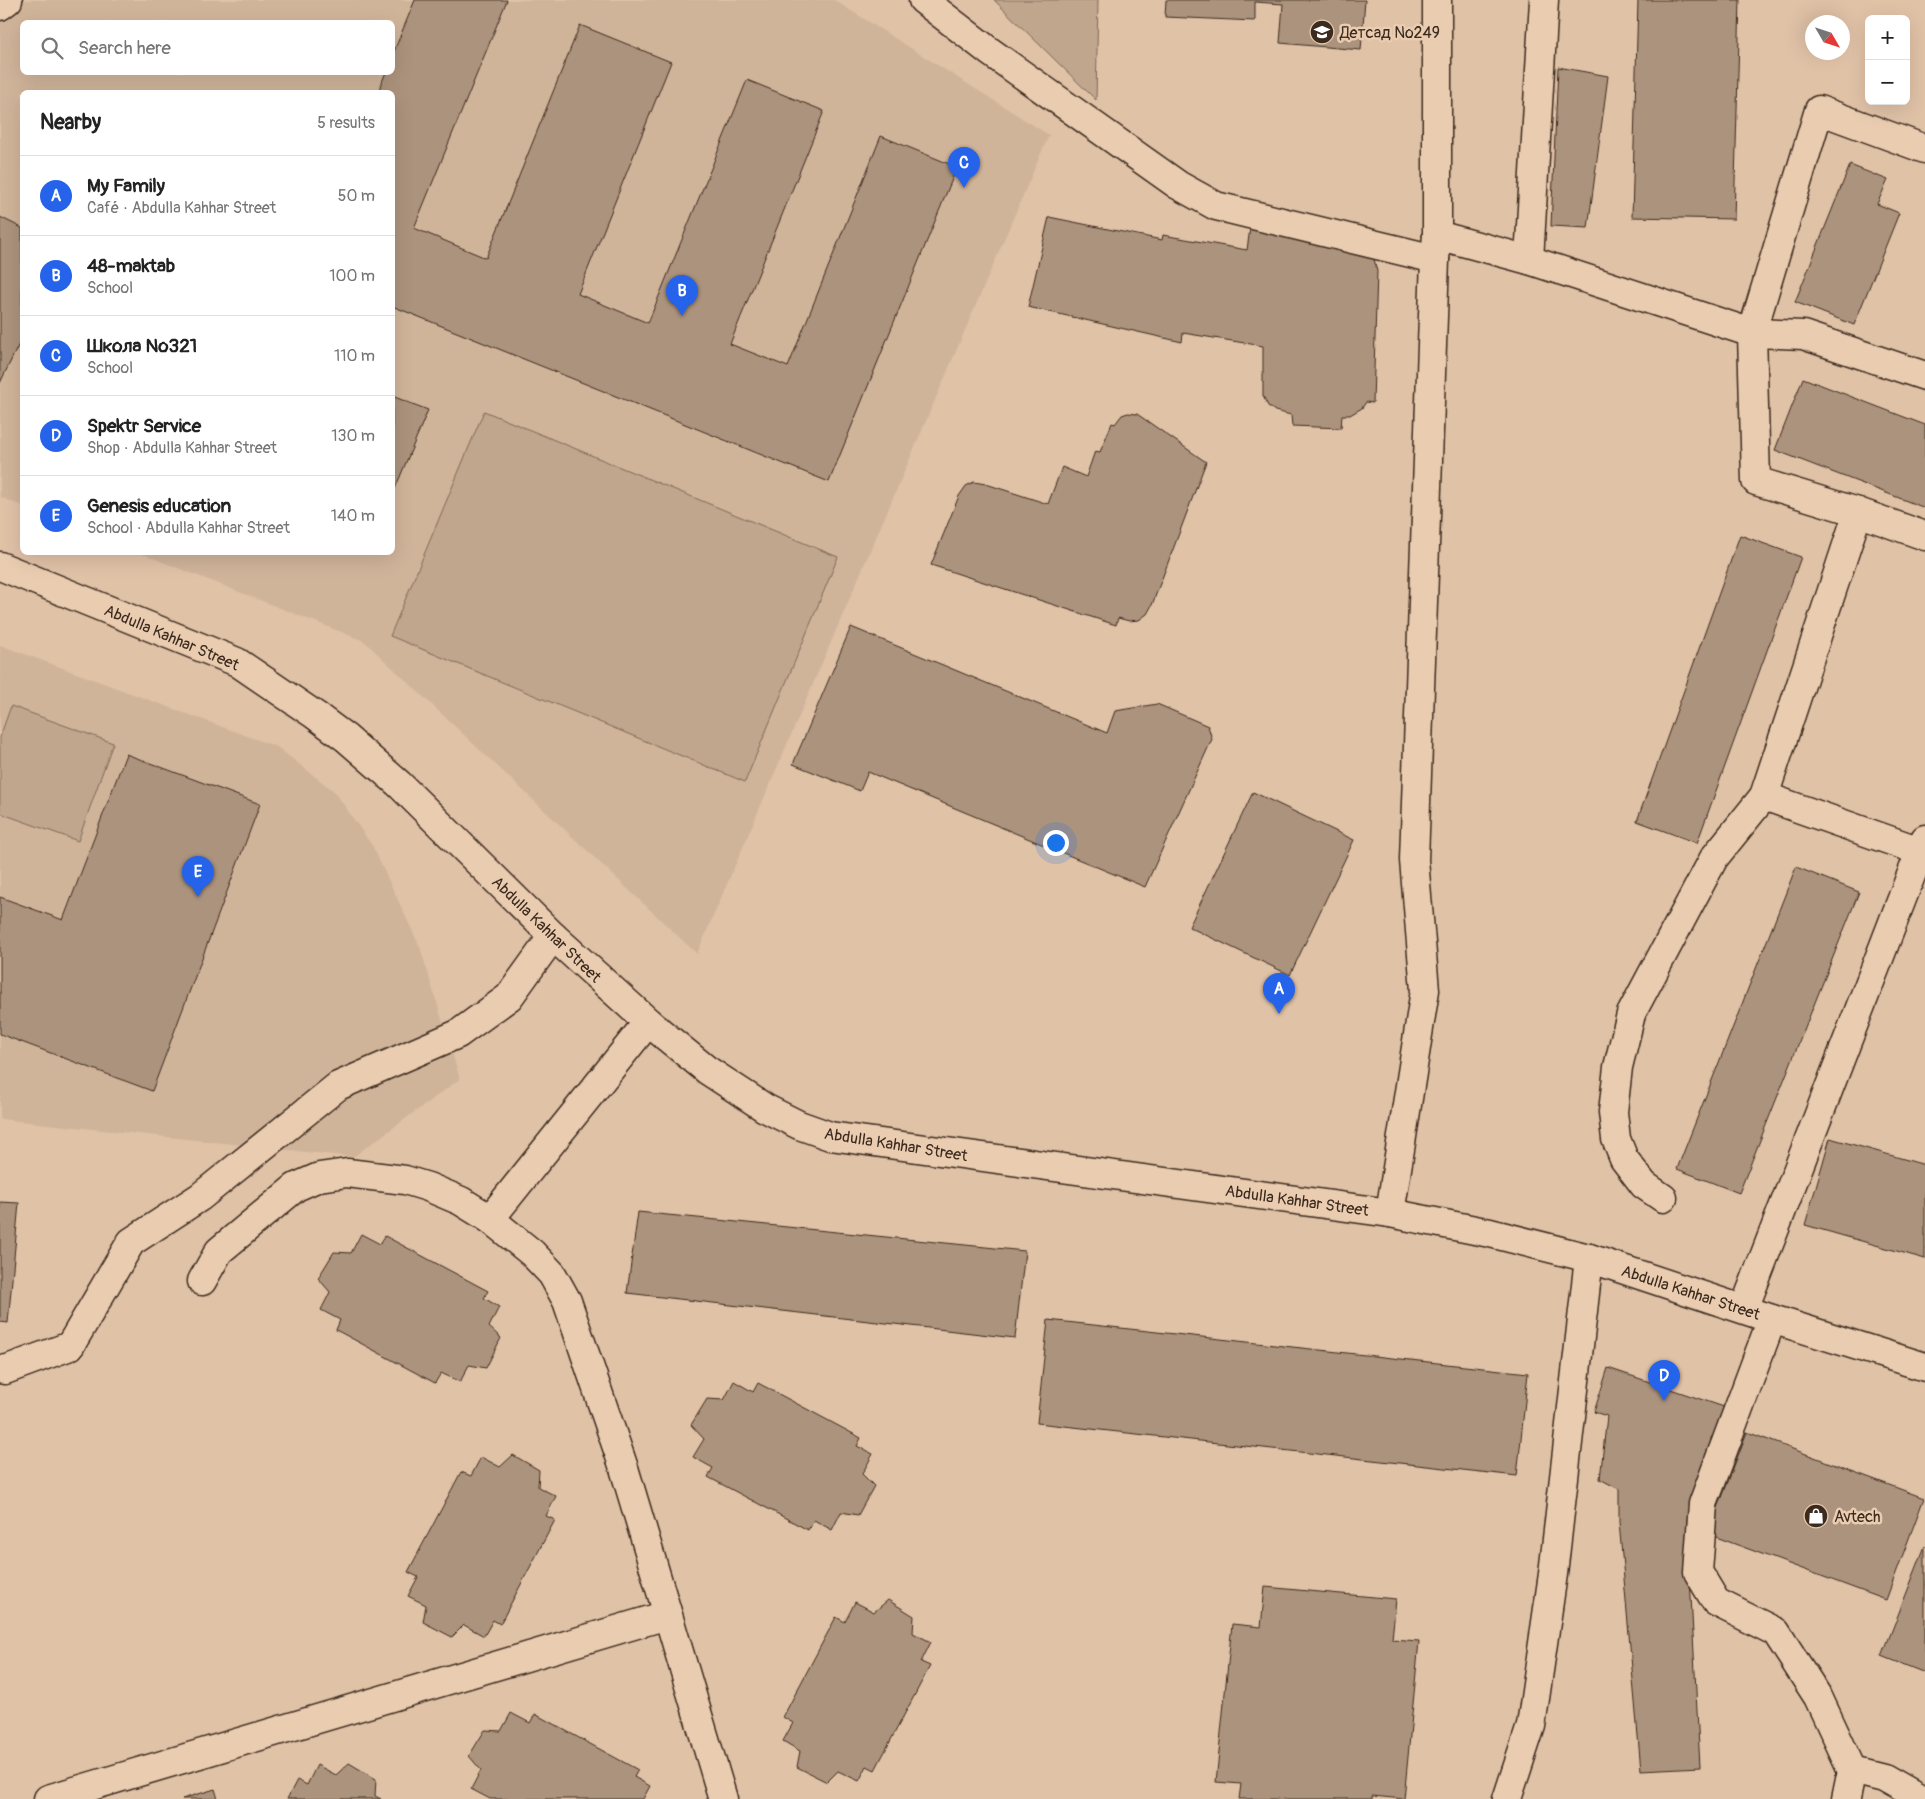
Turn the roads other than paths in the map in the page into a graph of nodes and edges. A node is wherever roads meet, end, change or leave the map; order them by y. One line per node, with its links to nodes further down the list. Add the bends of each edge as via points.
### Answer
1 (8, 0): 5 (street)
2 (923, 0): 7 (street, via 989,51 1178,185 1216,206)
3 (1437, 0): 7 (street)
4 (1544, 0): 8 (street)
5 (0, 6)
6 (1925, 148): 9 (street, via 1819,110)
7 (1436, 247): 8 (street); 19 (street, via 1414,860 1425,990)
8 (1530, 260): 9 (street)
9 (1752, 333): 10 (street, via 1803,335); 11 (street, via 1756,481)
10 (1925, 376)
11 (1858, 512): 12 (street); 14 (street)
12 (1925, 536)
13 (0, 566): 16 (street, Abdulla Kahhar Street, via 237,662 339,732 373,761)
14 (1764, 796): 15 (street); 18 (street, via 1714,858 1630,1014 1618,1067 1613,1112 1616,1139 1624,1159 1644,1186)
15 (1922, 845): 23 (street)
16 (552, 936): 17 (street, Abdulla Kahhar Street); 26 (street, via 509,997 487,1013 458,1034 338,1086 200,1197 131,1242 70,1346 5,1370)
17 (648, 1022): 19 (street, Abdulla Kahhar Street, via 708,1070 764,1108 830,1136); 20 (street)
18 (1664, 1198)
19 (1390, 1212): 21 (street, Abdulla Kahhar Street)
20 (490, 1219): 22 (street, via 461,1201 405,1180 347,1173 319,1176 296,1187 218,1251); 27 (street, via 552,1274 567,1301 624,1468)
21 (1589, 1258): 23 (street, Abdulla Kahhar Street); 31 (street, via 1554,1574 1533,1716)
22 (202, 1281)
23 (1744, 1309): 24 (street, Abdulla Kahhar Street)
24 (1772, 1319): 25 (street, Abdulla Kahhar Street); 28 (street, via 1703,1504 1698,1572 1716,1602 1776,1632 1818,1697)
25 (1925, 1367)
26 (0, 1369)
27 (667, 1616): 29 (street); 30 (street)
28 (1852, 1770): 32 (street); 33 (street, via 1884,1778)
29 (48, 1799)
30 (723, 1799)
31 (1507, 1799)
32 (1846, 1799)
33 (1921, 1799)

